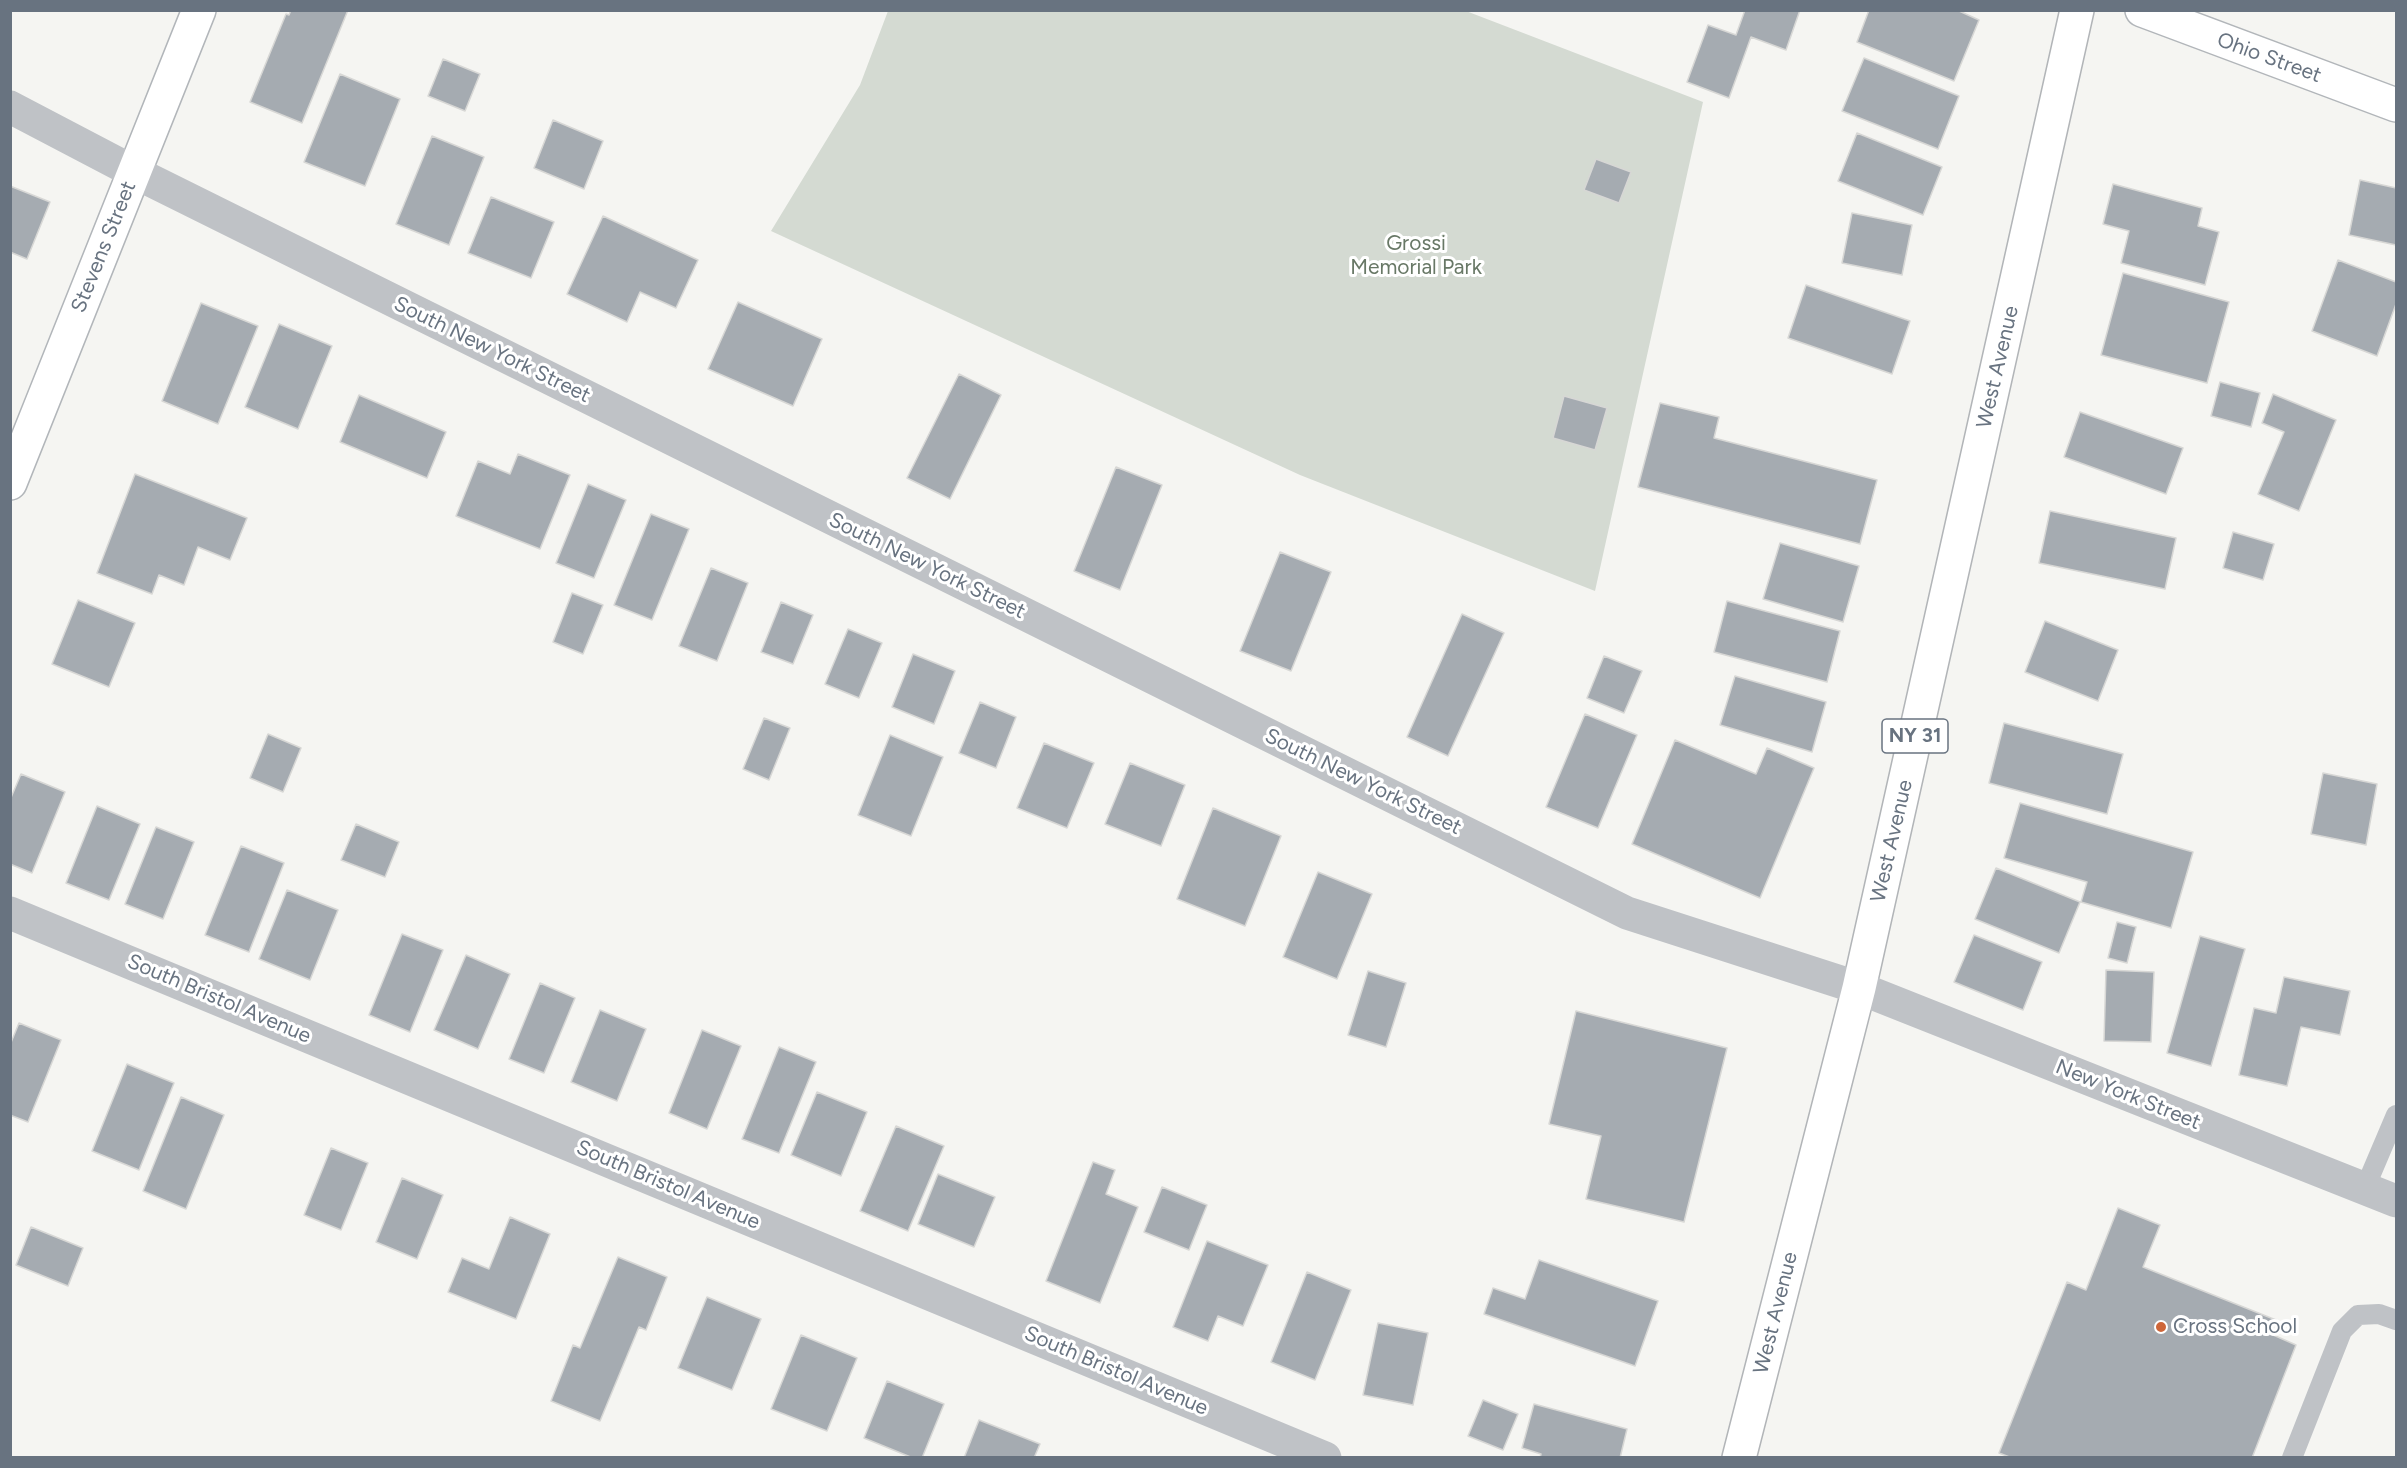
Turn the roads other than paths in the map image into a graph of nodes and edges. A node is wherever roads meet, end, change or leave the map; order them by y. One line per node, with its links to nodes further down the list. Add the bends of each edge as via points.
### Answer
1 (199, 10): 6 (main road, Stevens Street)
2 (2077, 10): 9 (main road, West Avenue / NY 31)
3 (2142, 10): 4 (main road, Ohio Street)
4 (2397, 105)
5 (10, 107): 6 (street, South New York Street)
6 (134, 172): 7 (main road, Stevens Street); 9 (street, South New York Street, via 1627,913)
7 (10, 483)
8 (10, 913): 14 (street, South Bristol Avenue)
9 (1859, 988): 11 (street, New York Street); 15 (main road, West Avenue / NY 31)
10 (2397, 1115): 11 (lane)
11 (2365, 1188): 12 (street, New York Street)
12 (2397, 1201)
13 (2397, 1320): 16 (lane, via 2379,1314 2358,1315 2342,1331)
14 (1325, 1458)
15 (1739, 1458)
16 (2292, 1458)

